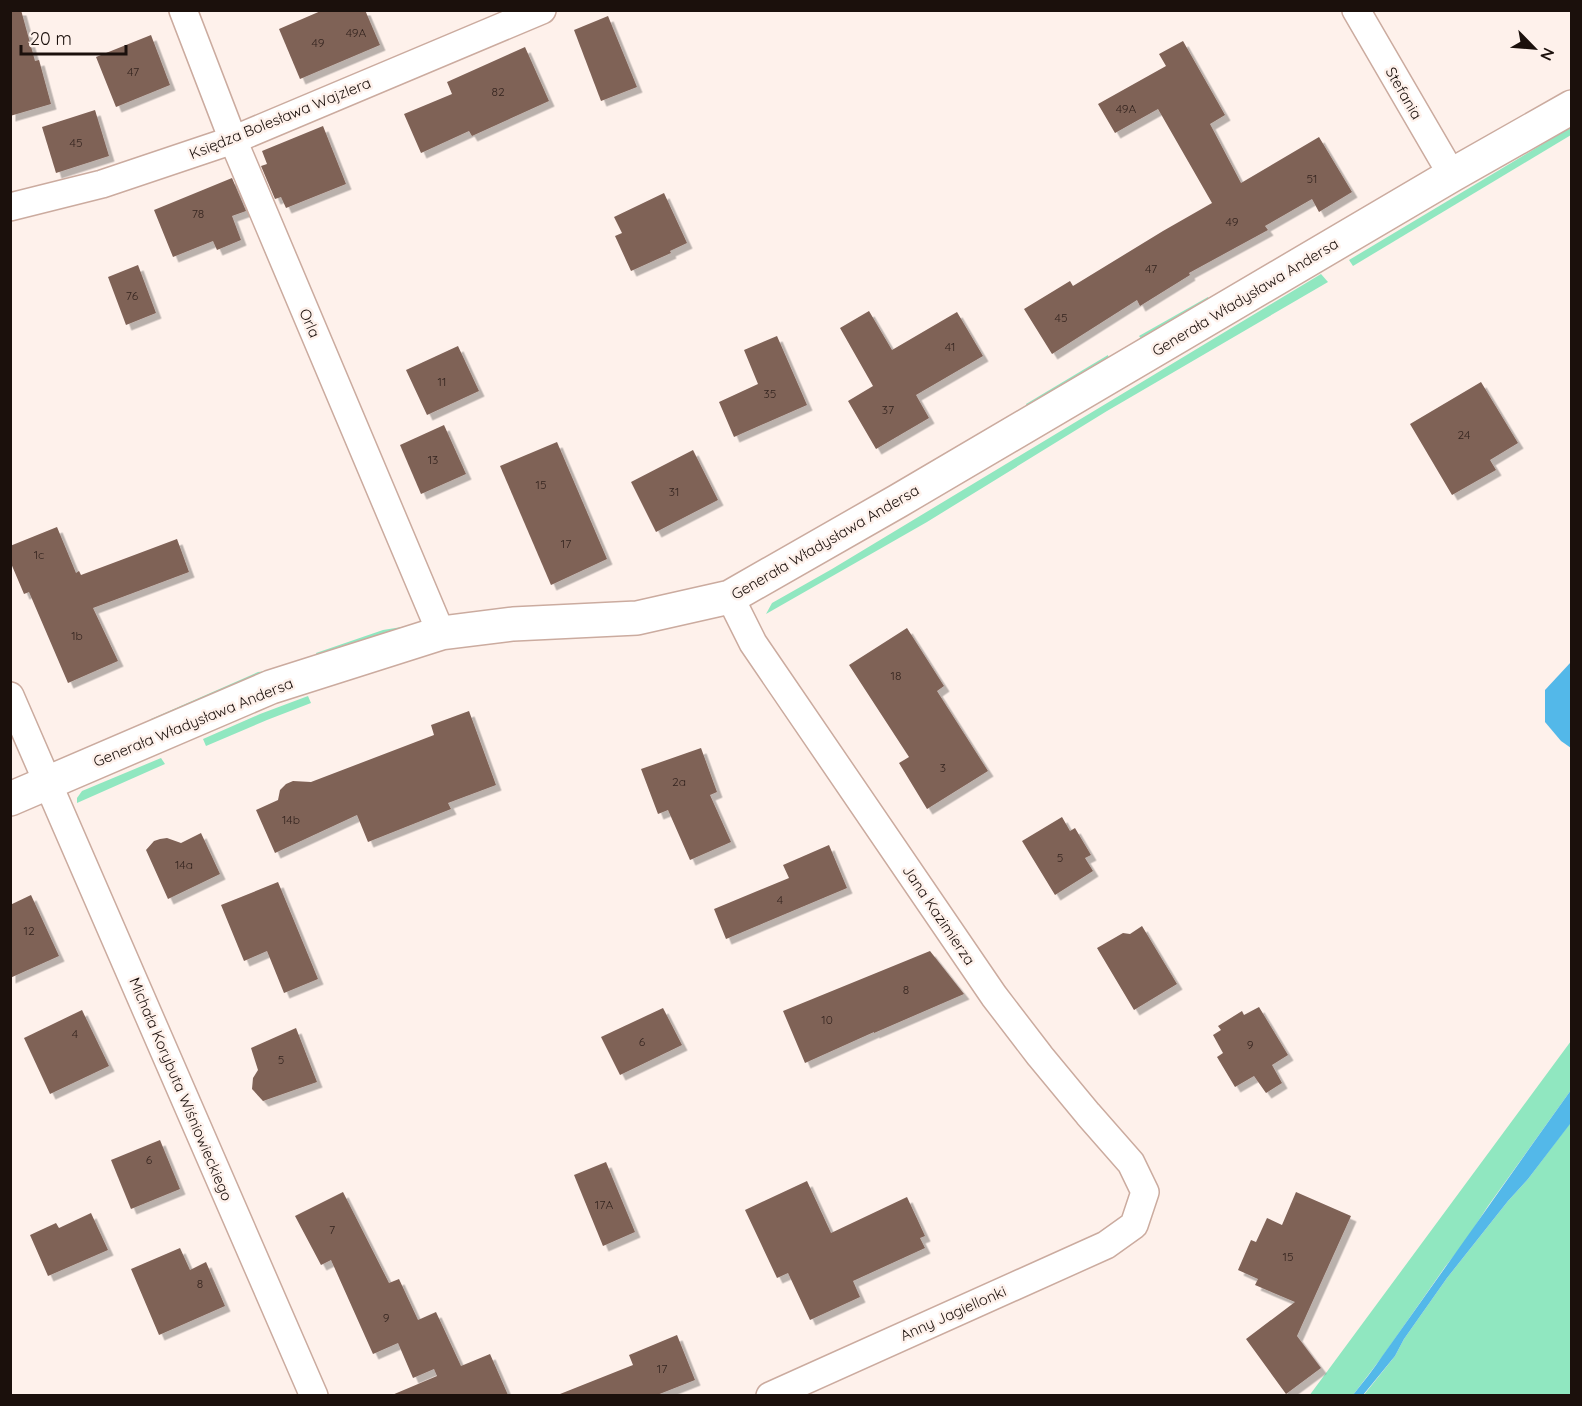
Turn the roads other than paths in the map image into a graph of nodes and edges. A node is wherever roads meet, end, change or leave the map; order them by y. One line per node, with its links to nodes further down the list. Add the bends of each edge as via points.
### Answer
1 (183, 10): 5 (street, Orla)
2 (542, 10): 5 (street, Księdza Bolesława Wajzlera)
3 (1356, 10): 6 (street, Stefania)
4 (1572, 107): 6 (street, Generała Władysława Andersa)
5 (233, 140): 7 (street, Księdza Bolesława Wajzlera, via 102,184); 9 (street, Orla)
6 (1452, 175): 8 (street, Generała Władysława Andersa)
7 (10, 207)
8 (730, 597): 9 (street, Generała Władysława Andersa, via 637,618 513,624); 13 (street, Jana Kazimierza, via 753,643 994,996 1131,1163 1145,1192)
9 (441, 633): 11 (street, Generała Władysława Andersa, via 271,687)
10 (10, 696): 11 (street, Michała Korybuta Wiśniowieckiego)
11 (49, 782): 12 (street, Generała Władysława Andersa); 14 (street, Michała Korybuta Wiśniowieckiego)
12 (10, 800)
13 (1134, 1225): 15 (street, Anny Jagiellonki, via 1106,1245)
14 (314, 1395)
15 (770, 1395)

